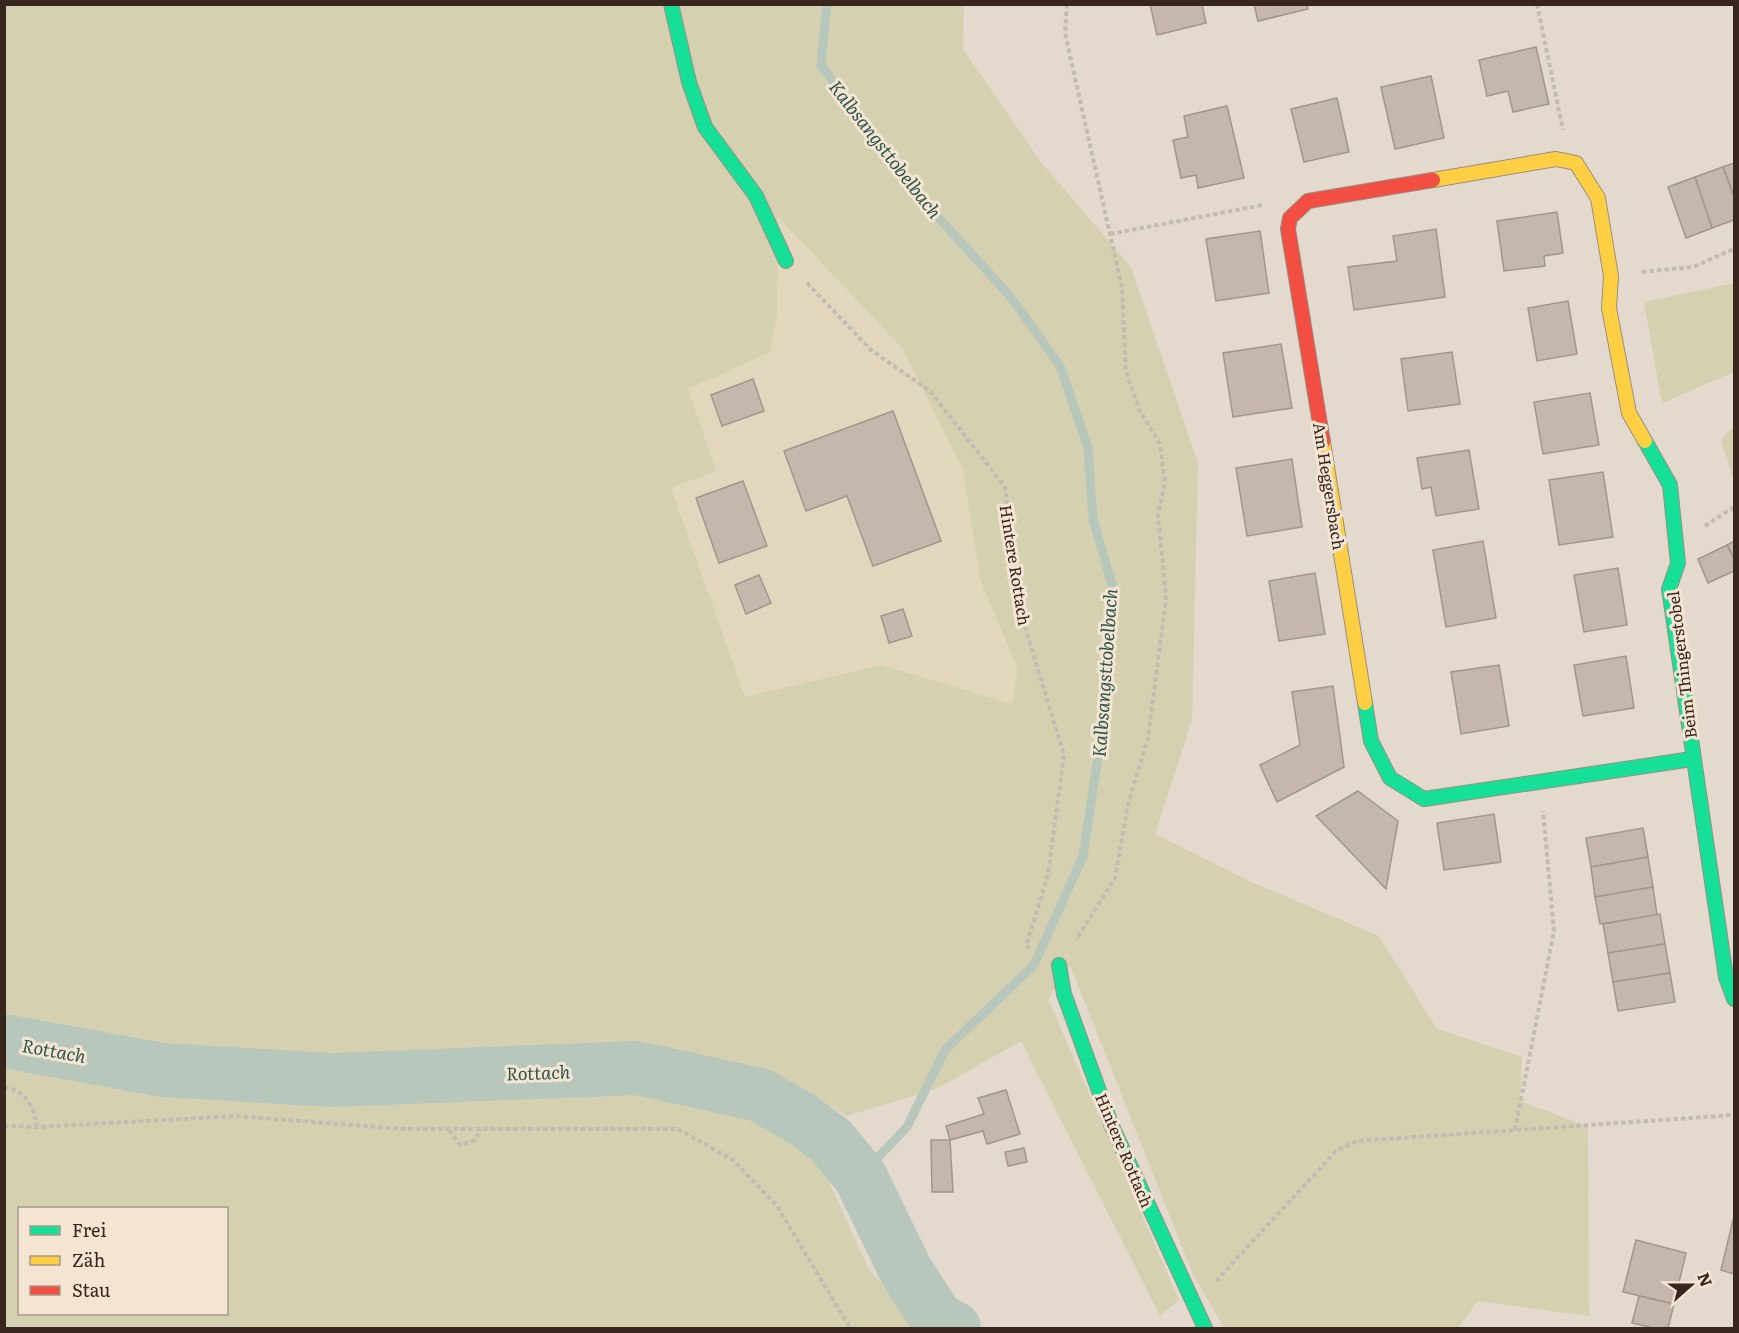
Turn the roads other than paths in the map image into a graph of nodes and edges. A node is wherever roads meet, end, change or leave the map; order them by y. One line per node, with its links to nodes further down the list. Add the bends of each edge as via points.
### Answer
1 (670, 4): 3 (street, via 689,82 705,127 756,196)
2 (1290, 218): 4 (street, Am Heggersbach, via 1288,229 1371,741 1390,778 1424,799); 4 (street, Beim Thingerstobel, via 1308,201 1556,159 1569,159 1586,175 1598,198 1611,276 1609,308 1629,412 1670,485 1678,563 1669,588)
3 (786, 261)
4 (1692, 759): 6 (street, Beim Thingerstobel, via 1726,977)
5 (1059, 965): 7 (street, Hintere Rottach, via 1064,994 1111,1124)
6 (1734, 999)
7 (1205, 1329)

